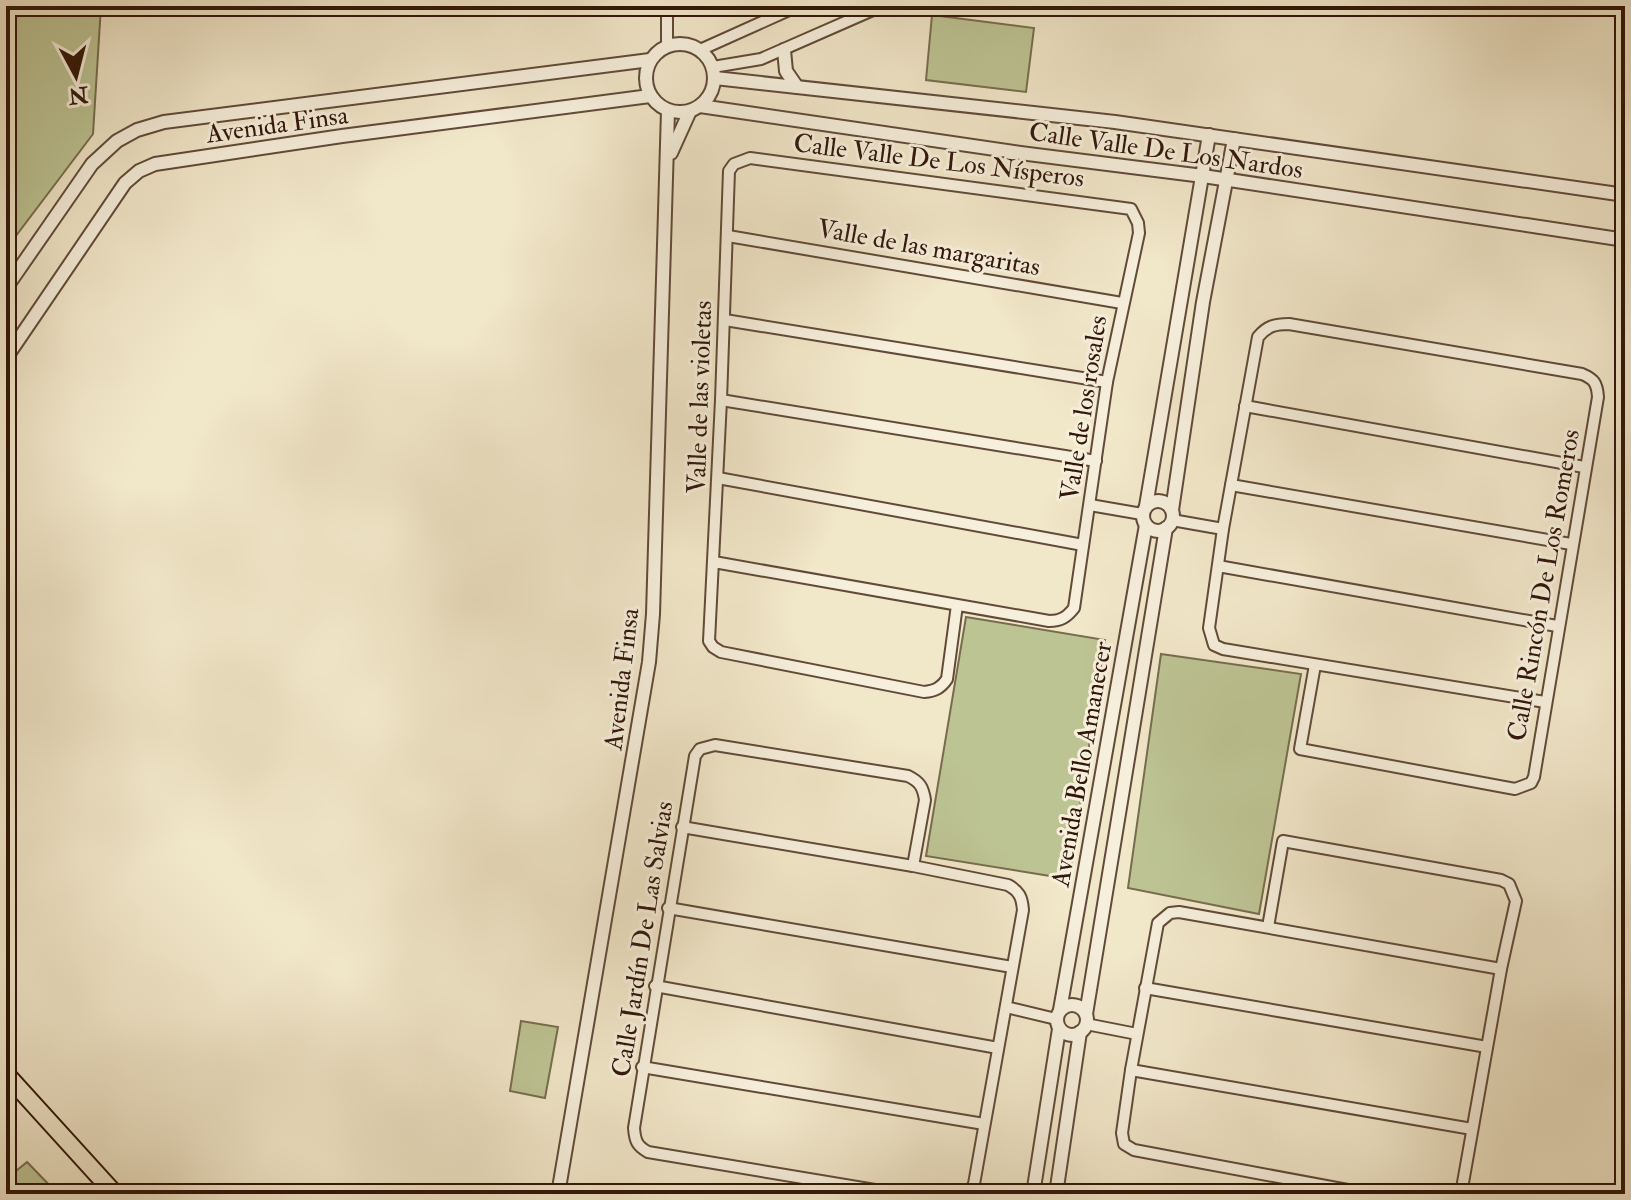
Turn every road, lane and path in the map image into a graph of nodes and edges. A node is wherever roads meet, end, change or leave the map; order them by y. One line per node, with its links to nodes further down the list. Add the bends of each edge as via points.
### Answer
1 (667, 6): 4 (street)
2 (798, 6): 5 (street)
3 (882, 6): 6 (street)
4 (667, 46): 5 (street); 7 (street)
5 (700, 50): 8 (street)
6 (784, 50): 8 (street); 9 (street, via 786,71)
7 (650, 60): 10 (street, via 645,83); 25 (street, Avenida Finsa, via 164,122 137,130 92,164)
8 (714, 73): 9 (street, Calle Valle De Los Nardos); 11 (street, via 713,89)
9 (797, 87): 13 (street, Calle Valle De Los Nardos)
10 (650, 96): 12 (street); 30 (street, Avenida Finsa, via 155,164 125,183)
11 (695, 109): 12 (street); 16 (street, Avenida Finsa); 17 (street, Calle Valle De Los Nardos)
12 (668, 111): 16 (street, Avenida Finsa)
13 (1209, 135): 14 (street, Calle Valle De Los Nardos); 17 (street, Avenida Bello Amanecer)
14 (1234, 139): 18 (street, Avenida Bello Amanecer); 19 (street, Calle Valle De Los Nardos)
15 (741, 159): 20 (street, Calle Valle De Los Nísperos); 21 (street, Valle de las violetas, via 729,171)
16 (667, 164): 76 (street, Avenida Finsa, via 649,662)
17 (1203, 176): 18 (street, Calle Valle De Los Nardos); 23 (street, Avenida Bello Amanecer)
18 (1226, 179): 22 (street, Calle Valle De Los Nardos); 24 (street, Avenida Bello Amanecer)
19 (1625, 195)
20 (1131, 209): 28 (street, Valle de los rosales, via 1139,233)
21 (728, 236): 28 (street, Valle de las margaritas); 29 (street, Valle de las violetas)
22 (1625, 240)
23 (1185, 268): 24 (street); 26 (street, Avenida Bello Amanecer)
24 (1209, 271): 27 (street, Avenida Bello Amanecer)
25 (6, 288)
26 (1180, 299): 27 (street); 39 (street, Avenida Bello Amanecer)
27 (1203, 302): 40 (street, Avenida Bello Amanecer)
28 (1122, 303): 31 (street, Valle de los rosales)
29 (725, 320): 31 (street); 32 (street, Valle de las violetas)
30 (6, 358)
31 (1107, 382): 34 (street, Valle de los rosales)
32 (721, 400): 34 (street); 36 (street, Valle de las violetas)
33 (1245, 406): 35 (street); 35 (street, Calle Rincón De Los Romeros, via 1258,337 1276,324 1582,374 1592,378 1598,397); 37 (street)
34 (1096, 461): 38 (street, Valle de los rosales)
35 (1584, 467): 42 (street, Calle Rincón De Los Romeros)
36 (718, 478): 43 (street); 44 (street, Valle de las violetas)
37 (1231, 485): 41 (street); 42 (street)
38 (1090, 505): 39 (street); 43 (street, Valle de los rosales)
39 (1145, 515): 40 (street, via 1155,531); 40 (street, via 1157,500 1168,505); 50 (street, Avenida Bello Amanecer)
40 (1170, 519): 41 (street); 51 (street, Avenida Bello Amanecer)
41 (1223, 529): 45 (street)
42 (1571, 544): 47 (street, Calle Rincón De Los Romeros)
43 (1083, 545): 46 (street, Valle de los rosales, via 1074,608 1059,621)
44 (714, 562): 46 (street); 46 (street, Valle de las violetas, via 709,641 721,652 924,692 934,691 947,679)
45 (1218, 566): 47 (street); 48 (street, via 1210,637 1214,645)
46 (957, 605)
47 (1557, 626): 49 (street, Calle Rincón De Los Romeros)
48 (1315, 665): 49 (street); 49 (street, Calle Rincón De Los Romeros, via 1300,749 1515,789 1534,777)
49 (1545, 702)
50 (1106, 748): 51 (street); 52 (street, Avenida Bello Amanecer)
51 (1129, 753): 53 (street, Avenida Bello Amanecer)
52 (1101, 777): 53 (street, via 1111,783); 63 (street, Avenida Bello Amanecer)
53 (1124, 781): 64 (street, Avenida Bello Amanecer)
54 (682, 827): 55 (street); 55 (street, Calle Jardín De Las Salvias, via 695,756 715,745 908,776 918,781 925,800); 56 (street, Calle Jardín De Las Salvias)
55 (913, 866): 58 (street, via 1017,890 1023,910)
56 (668, 908): 58 (street); 60 (street, Calle Jardín De Las Salvias)
57 (1268, 927): 59 (street); 59 (street, via 1283,841 1501,880 1509,884 1516,901); 61 (street, via 1179,912 1162,917)
58 (1012, 967): 62 (street)
59 (1501, 969): 66 (street)
60 (655, 986): 67 (street); 68 (street, Calle Jardín De Las Salvias)
61 (1145, 988): 65 (street); 66 (street)
62 (1006, 1007): 63 (street); 67 (street)
63 (1058, 1019): 64 (street, via 1069,1035); 64 (street, via 1071,1005 1082,1009); 79 (street, Avenida Bello Amanecer)
64 (1084, 1023): 65 (street); 80 (street, Avenida Bello Amanecer)
65 (1137, 1034): 69 (street)
66 (1487, 1047): 73 (street)
67 (998, 1048): 72 (street)
68 (642, 1067): 72 (street); 77 (street, Calle Jardín De Las Salvias, via 634,1139 648,1152)
69 (1131, 1070): 73 (street); 81 (street, via 1122,1133 1124,1144 1134,1150)
70 (6, 1074): 75 (main road)
71 (6, 1090): 74 (main road)
72 (984, 1124): 78 (street)
73 (1472, 1129): 82 (street)
74 (102, 1194)
75 (115, 1194)
76 (558, 1194)
77 (899, 1194)
78 (968, 1194)
79 (1033, 1194)
80 (1056, 1194)
81 (1369, 1194)
82 (1461, 1194)

